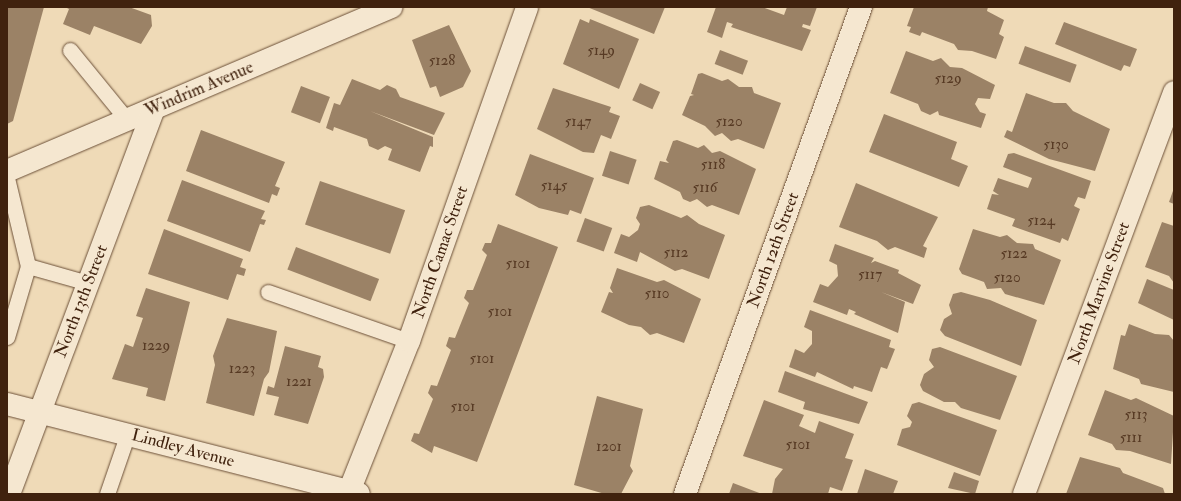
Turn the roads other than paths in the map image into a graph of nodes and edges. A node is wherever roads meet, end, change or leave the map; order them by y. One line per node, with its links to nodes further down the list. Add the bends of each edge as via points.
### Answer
1 (391, 7): 6 (street, Windrim Avenue)
2 (527, 7): 14 (street, North Camac Street)
3 (861, 7): 21 (street, North 12th Street)
4 (70, 50): 7 (lane)
5 (1174, 92): 22 (street, North Marvine Street)
6 (154, 108): 7 (street, Windrim Avenue); 11 (street, North 13th Street)
7 (126, 120): 8 (street, Windrim Avenue)
8 (7, 171)
9 (7, 178): 10 (lane)
10 (28, 266): 11 (lane); 13 (lane)
11 (88, 283): 16 (street, North 13th Street)
12 (268, 292): 14 (lane)
13 (7, 337)
14 (409, 341): 18 (street, North Camac Street)
15 (7, 404): 16 (street, Lindley Avenue)
16 (38, 412): 17 (street, Lindley Avenue); 19 (street, North 13th Street)
17 (128, 433): 18 (street, Lindley Avenue); 20 (lane)
18 (352, 493)
19 (9, 494)
20 (107, 494)
21 (685, 494)
22 (1024, 494)

